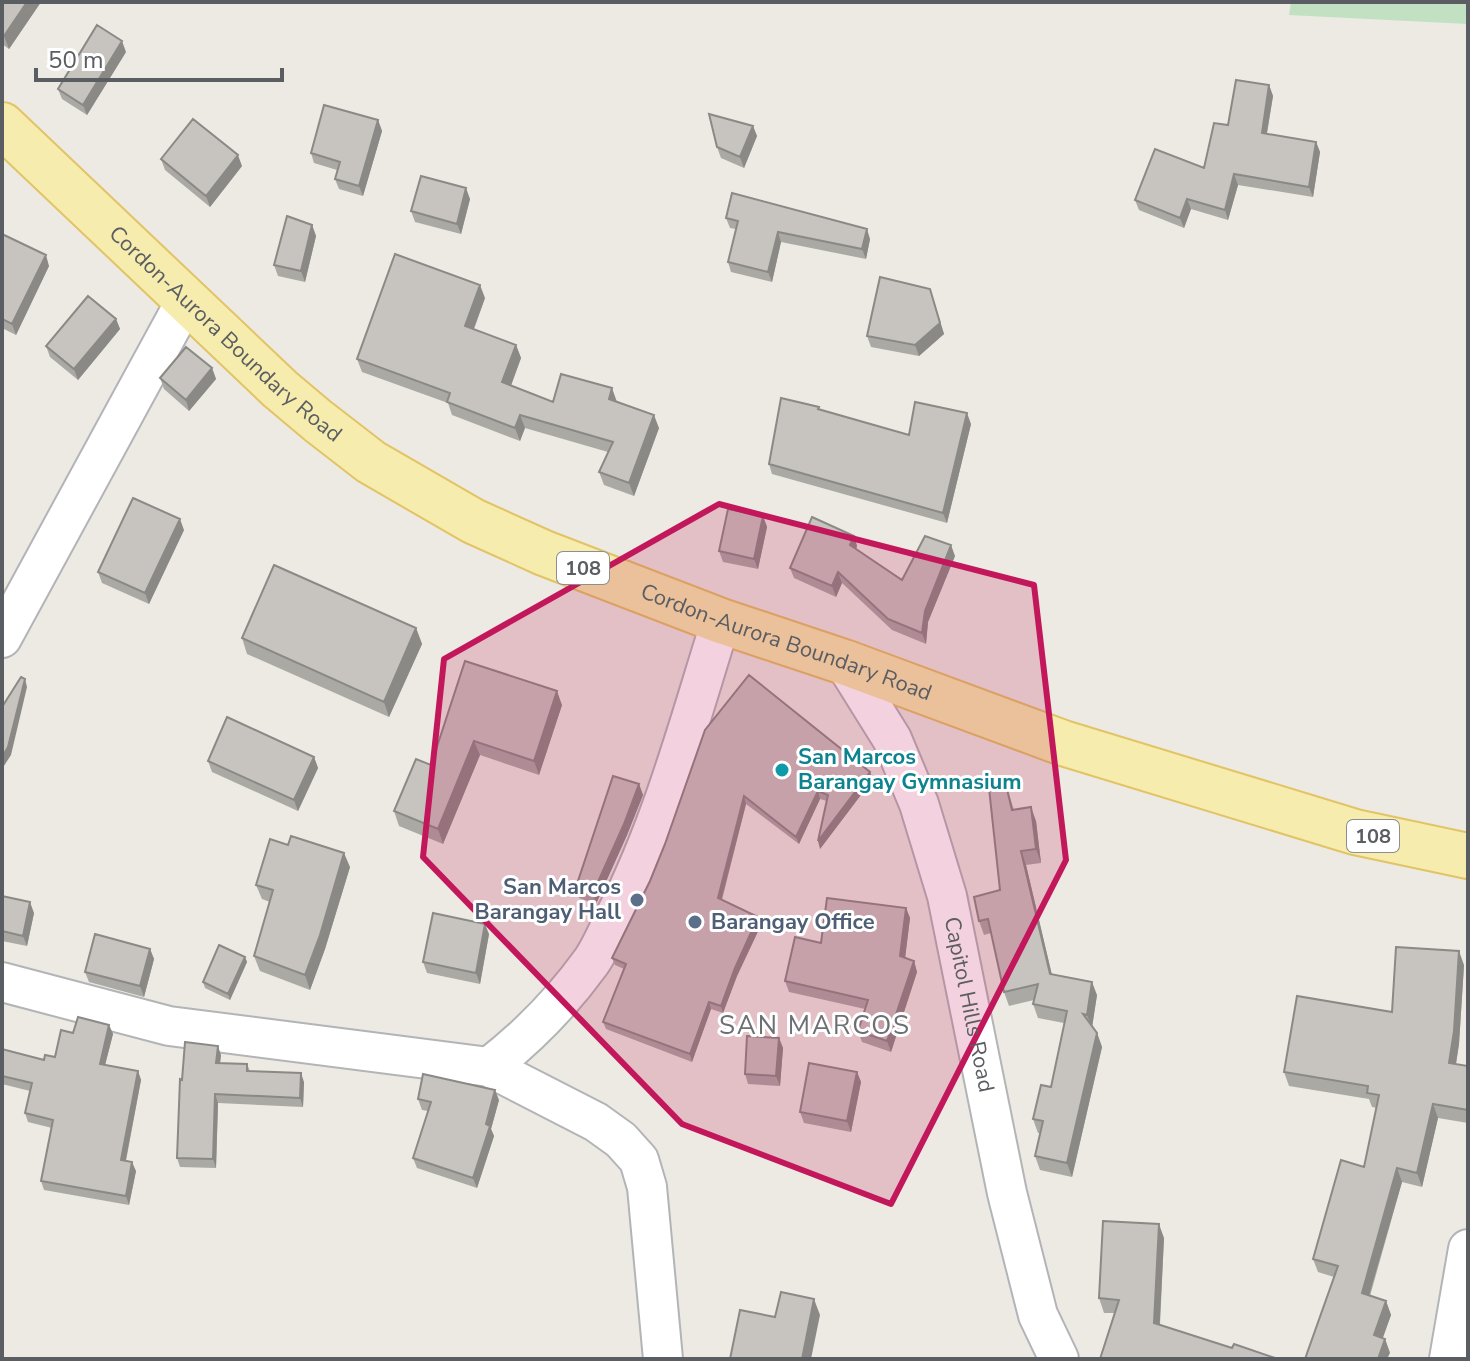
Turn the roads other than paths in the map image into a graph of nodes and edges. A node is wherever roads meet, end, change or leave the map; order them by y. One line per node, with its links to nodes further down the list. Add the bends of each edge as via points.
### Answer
1 (2, 125): 2 (main road, Cordon-Aurora Boundary Road / 108)
2 (186, 300): 3 (main road, Cordon-Aurora Boundary Road / 108, via 280,389 371,462 473,521); 4 (street)
3 (721, 621): 5 (main road, Cordon-Aurora Boundary Road / 108); 8 (street, via 669,786 632,882 592,960 545,1019)
4 (2, 638)
5 (844, 662): 6 (main road, Cordon-Aurora Boundary Road / 108, via 1091,752 1355,832); 11 (street, Capitol Hills Road, via 892,739 919,804 947,896 1007,1193 1038,1315)
6 (1468, 856)
7 (2, 982): 8 (street, via 169,1026)
8 (489, 1067): 10 (street, via 596,1122 639,1160 647,1187)
9 (1468, 1249): 12 (street)
10 (663, 1359)
11 (1059, 1359)
12 (1449, 1359)

